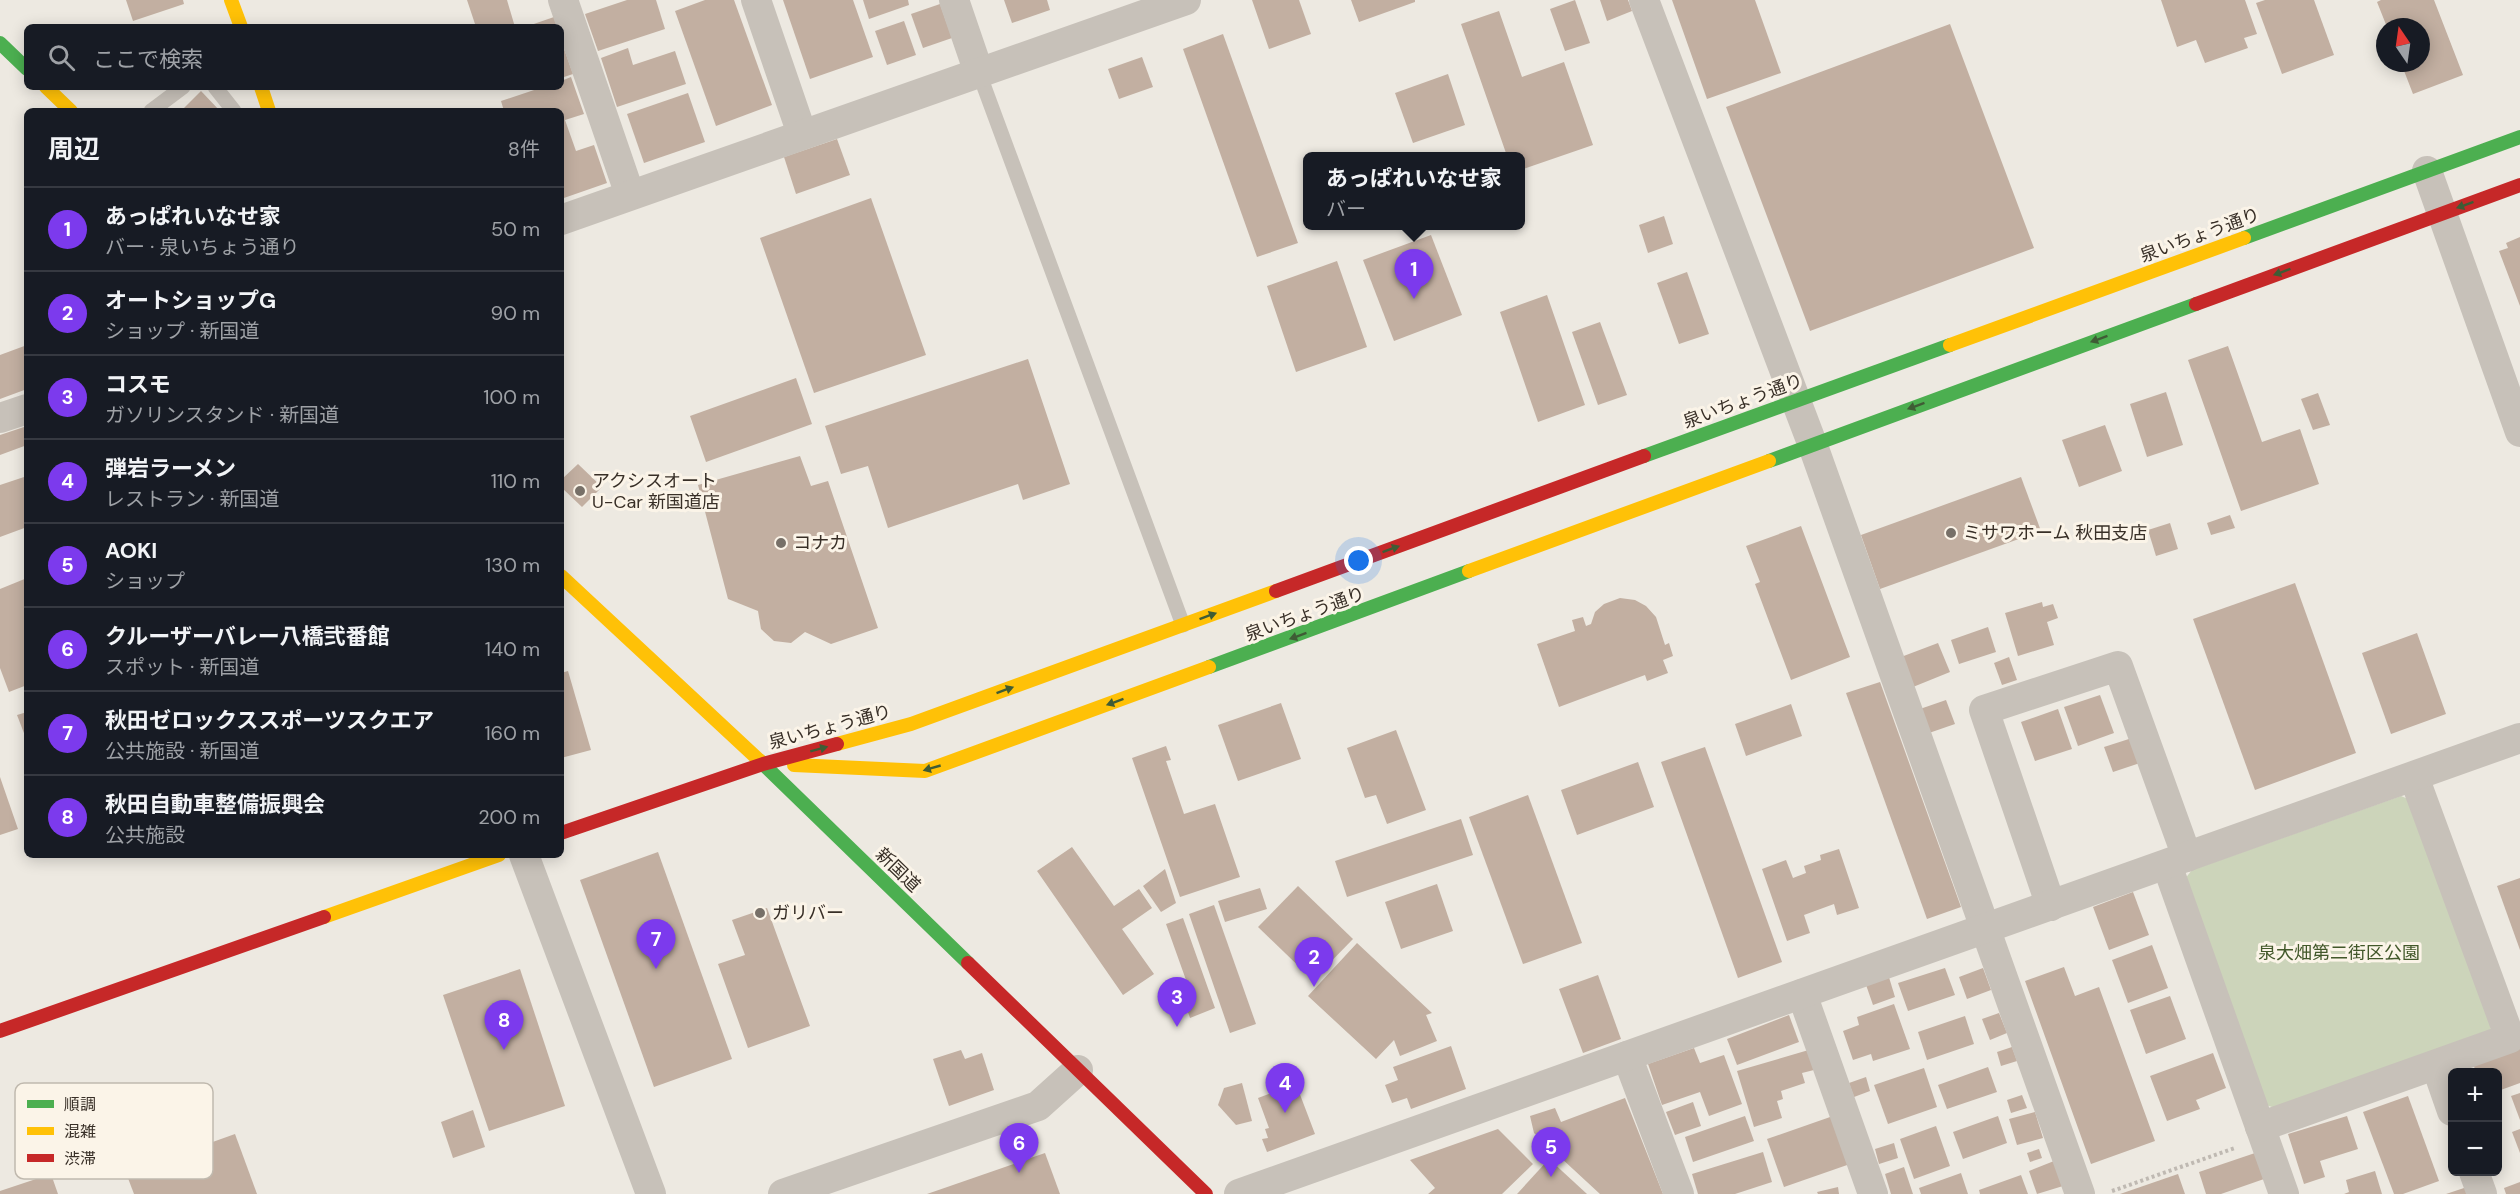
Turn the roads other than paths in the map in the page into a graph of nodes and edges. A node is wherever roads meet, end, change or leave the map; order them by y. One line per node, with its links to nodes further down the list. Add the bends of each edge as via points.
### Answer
1 (231, 0): 8 (main road)
2 (563, 0): 24 (street)
3 (756, 0): 20 (street)
4 (954, 0): 11 (street)
5 (1186, 0): 7 (street)
6 (1644, 0): 27 (street)
7 (1154, 5): 11 (street)
8 (240, 24)
9 (0, 43): 10 (main road)
10 (24, 66)
11 (979, 73): 20 (street); 33 (lane)
12 (49, 90): 16 (main road)
13 (179, 90): 17 (lane)
14 (217, 90): 18 (lane)
15 (262, 90): 19 (main road)
16 (68, 108)
17 (155, 108)
18 (232, 108)
19 (268, 108)
20 (802, 134): 24 (street)
21 (2520, 137): 22 (main road, 泉いちょう通り)
22 (2427, 171): 25 (street); 27 (main road, 泉いちょう通り)
23 (2520, 185): 25 (main road, 泉いちょう通り, one-way to 25)
24 (630, 195): 26 (street)
25 (2442, 214): 30 (street); 31 (main road, 泉いちょう通り, one-way to 31)
26 (564, 219)
27 (1795, 401): 31 (street); 33 (main road, 泉いちょう通り, one-way to 27)
28 (24, 410): 29 (street)
29 (0, 418)
30 (2520, 432)
31 (1812, 443): 35 (main road, 泉いちょう通り, one-way to 35, via 1353,616 925,771); 42 (street)
32 (564, 579): 35 (main road, 新国道)
33 (1183, 625): 35 (main road, 泉いちょう通り, one-way to 33, via 911,724)
34 (2520, 738): 36 (street)
35 (762, 764): 37 (main road); 47 (main road, 新国道)
36 (2414, 777): 40 (street); 46 (street, via 2510,1038)
37 (564, 832)
38 (490, 858): 44 (main road)
39 (525, 858): 51 (street)
40 (2177, 861): 41 (street); 41 (street, via 2118,666 1984,710); 49 (street)
41 (2051, 906): 42 (street)
42 (1986, 929): 43 (street); 57 (street)
43 (1802, 994): 45 (street); 56 (street)
44 (0, 1031)
45 (1627, 1056): 54 (street); 55 (street)
46 (2436, 1065): 48 (street); 49 (street)
47 (1078, 1070): 52 (street, via 1038,1106); 53 (main road, 新国道)
48 (2448, 1100)
49 (2260, 1127): 58 (street)
50 (2475, 1176): 59 (street)
51 (651, 1194)
52 (783, 1194)
53 (1206, 1194)
54 (1239, 1194)
55 (1679, 1194)
56 (1873, 1194)
57 (2080, 1194)
58 (2284, 1194)
59 (2482, 1194)

